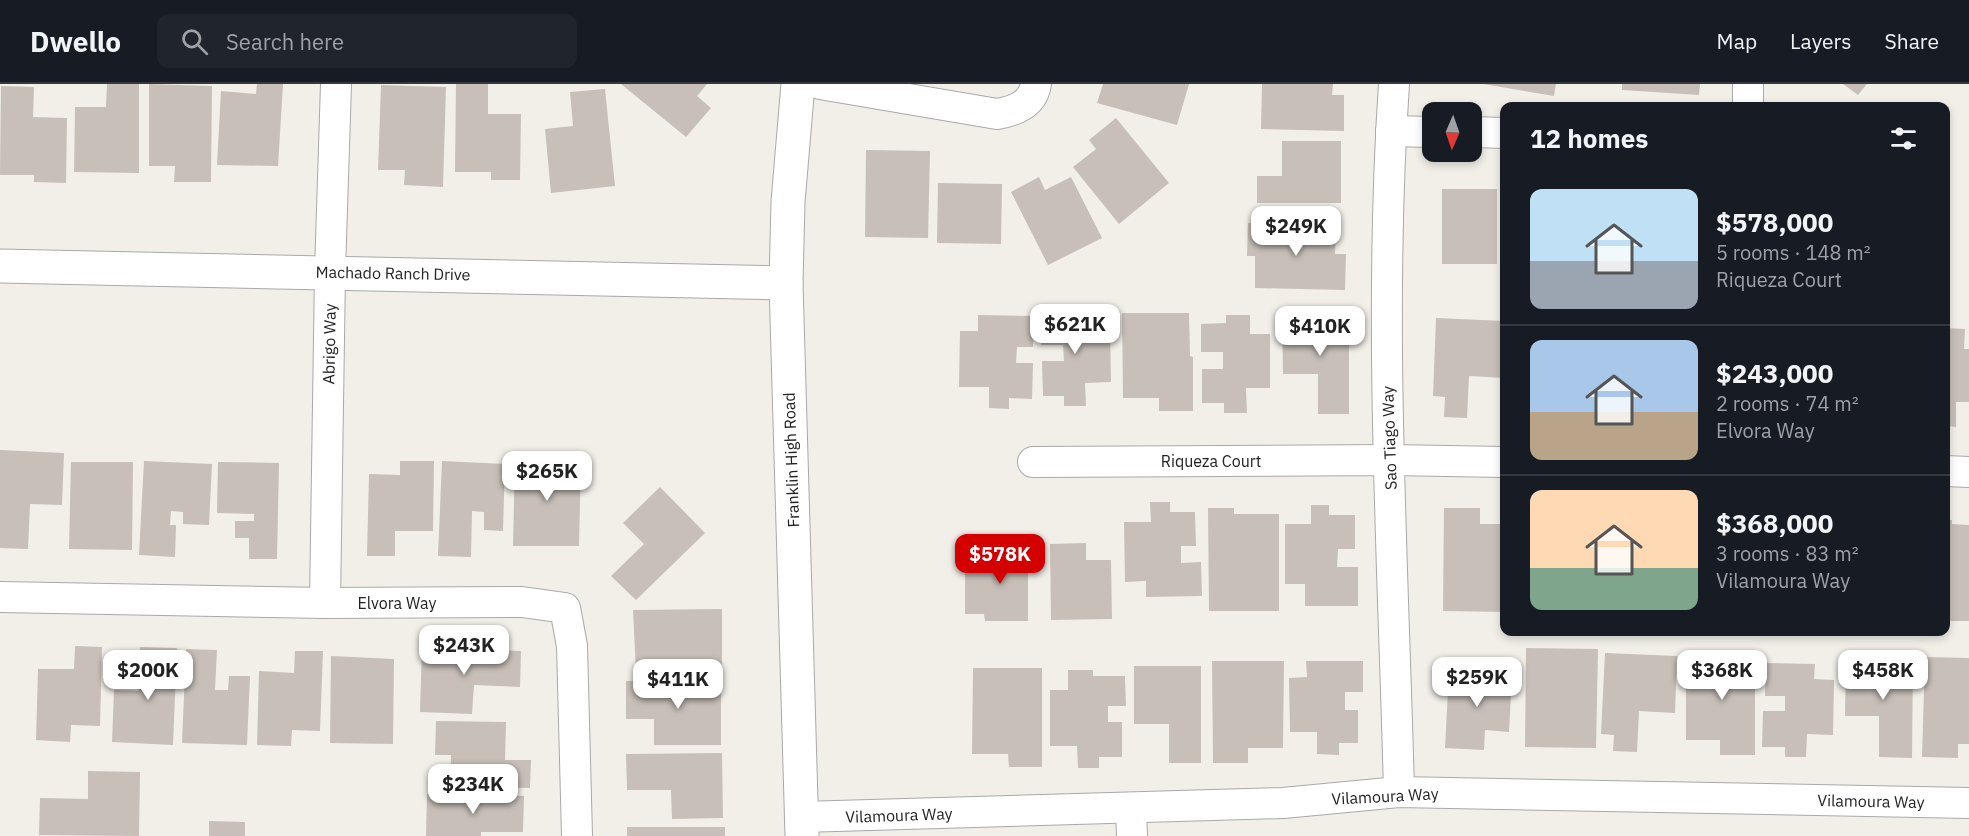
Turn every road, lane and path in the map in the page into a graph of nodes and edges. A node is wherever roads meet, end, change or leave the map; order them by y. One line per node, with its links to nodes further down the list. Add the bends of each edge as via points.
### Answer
1 (336, 84): 13 (street, Abrigo Way)
2 (798, 84): 14 (street, Franklin High Road)
3 (820, 84): 4 (street, via 997,114 1014,111 1025,103 1035,94)
4 (1036, 84)
5 (1394, 84): 8 (street, Sao Tiago Way)
6 (1748, 84): 7 (street)
7 (1748, 102)
8 (1391, 131): 9 (street); 15 (street, Sao Tiago Way, via 1387,358)
9 (1422, 132)
10 (1482, 132): 11 (street)
11 (1500, 133)
12 (0, 266): 13 (street, Machado Ranch Drive)
13 (330, 272): 14 (street, Machado Ranch Drive); 21 (street, Abrigo Way)
14 (786, 282): 25 (street, Franklin High Road)
15 (1390, 460): 16 (street, Riqueza Court); 17 (street, Riqueza Court); 22 (street, Sao Tiago Way)
16 (1033, 462)
17 (1500, 462)
18 (1950, 471): 19 (street)
19 (1969, 472)
20 (0, 597): 21 (street, Elvora Way)
21 (325, 603): 26 (street, Elvora Way, via 522,602 565,608 572,646)
22 (1399, 792): 23 (street, Vilamoura Way); 24 (street, Vilamoura Way)
23 (1969, 803)
24 (1132, 822): 25 (street, Vilamoura Way)
25 (801, 827)
26 (577, 836)

